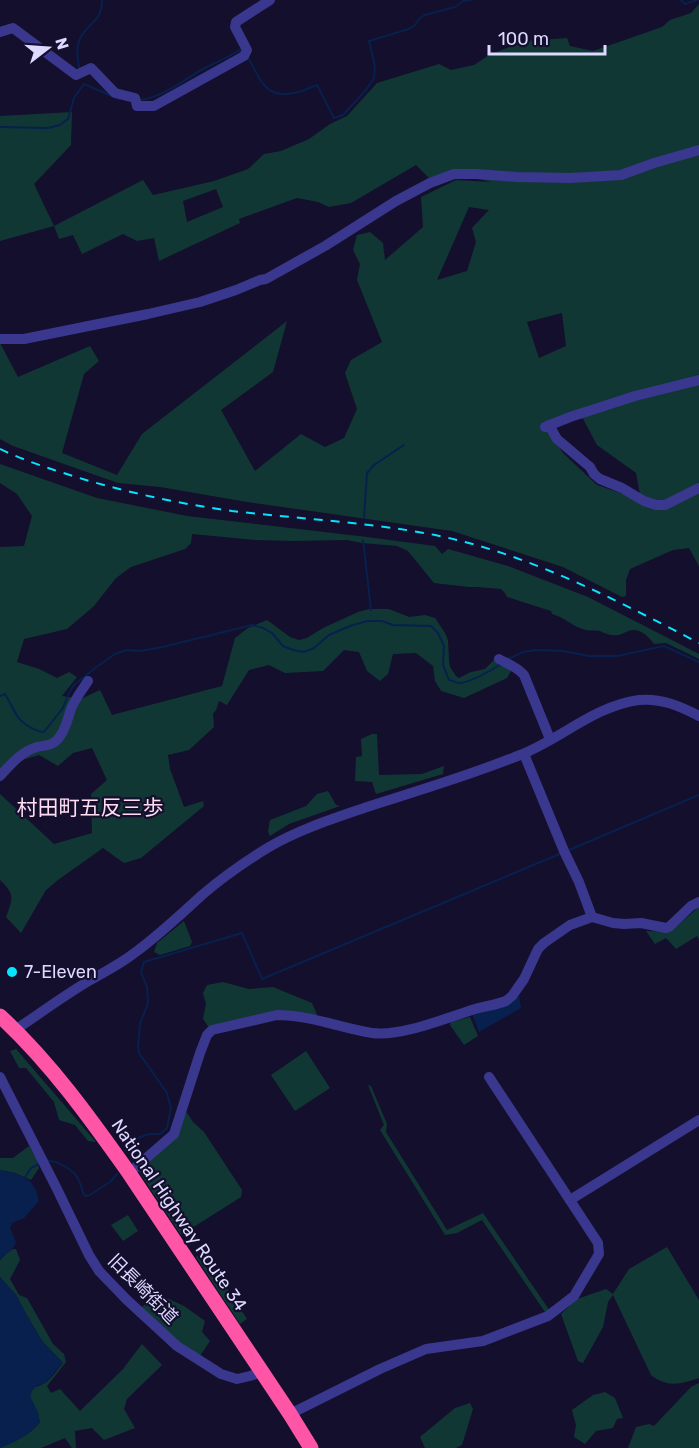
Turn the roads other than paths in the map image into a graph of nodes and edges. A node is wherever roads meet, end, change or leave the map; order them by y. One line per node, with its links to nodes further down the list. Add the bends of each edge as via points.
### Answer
1 (270, 0): 2 (street, via 236,22 245,53 154,106 115,93 91,68 80,73 13,28)
2 (0, 32)
3 (699, 150): 4 (street, via 621,176 454,174 396,201 266,279 236,290 200,302 57,333)
4 (0, 339)
5 (699, 380): 6 (street, via 635,396 546,426 600,480 644,501 665,505)
6 (699, 488)
7 (503, 661): 10 (street, via 524,675)
8 (88, 681): 12 (street, via 58,738 23,754)
9 (699, 716): 10 (street, via 668,702 638,700 610,707)
10 (550, 739): 11 (street)
11 (524, 754): 14 (street); 16 (street, via 332,819 268,848 204,893 132,955)
12 (0, 776)
13 (699, 902): 14 (street, via 666,928)
14 (592, 917): 20 (street, via 570,925 544,943 506,1002 385,1034 288,1015 212,1030 200,1053 174,1134)
15 (0, 1016): 16 (highway, National Highway Route 34)
16 (15, 1030): 20 (highway, National Highway Route 34, via 73,1095)
17 (0, 1077): 22 (street, 旧長崎街道, via 88,1255 106,1278 177,1346 221,1374 237,1379)
18 (489, 1077): 21 (street)
19 (699, 1120): 21 (street)
20 (129, 1173): 22 (highway, National Highway Route 34)
21 (570, 1200): 23 (street, via 598,1243 598,1254 574,1296 548,1317 483,1341 426,1349)
22 (262, 1372): 23 (highway, National Highway Route 34)
23 (290, 1414): 24 (highway, National Highway Route 34)
24 (311, 1448)

